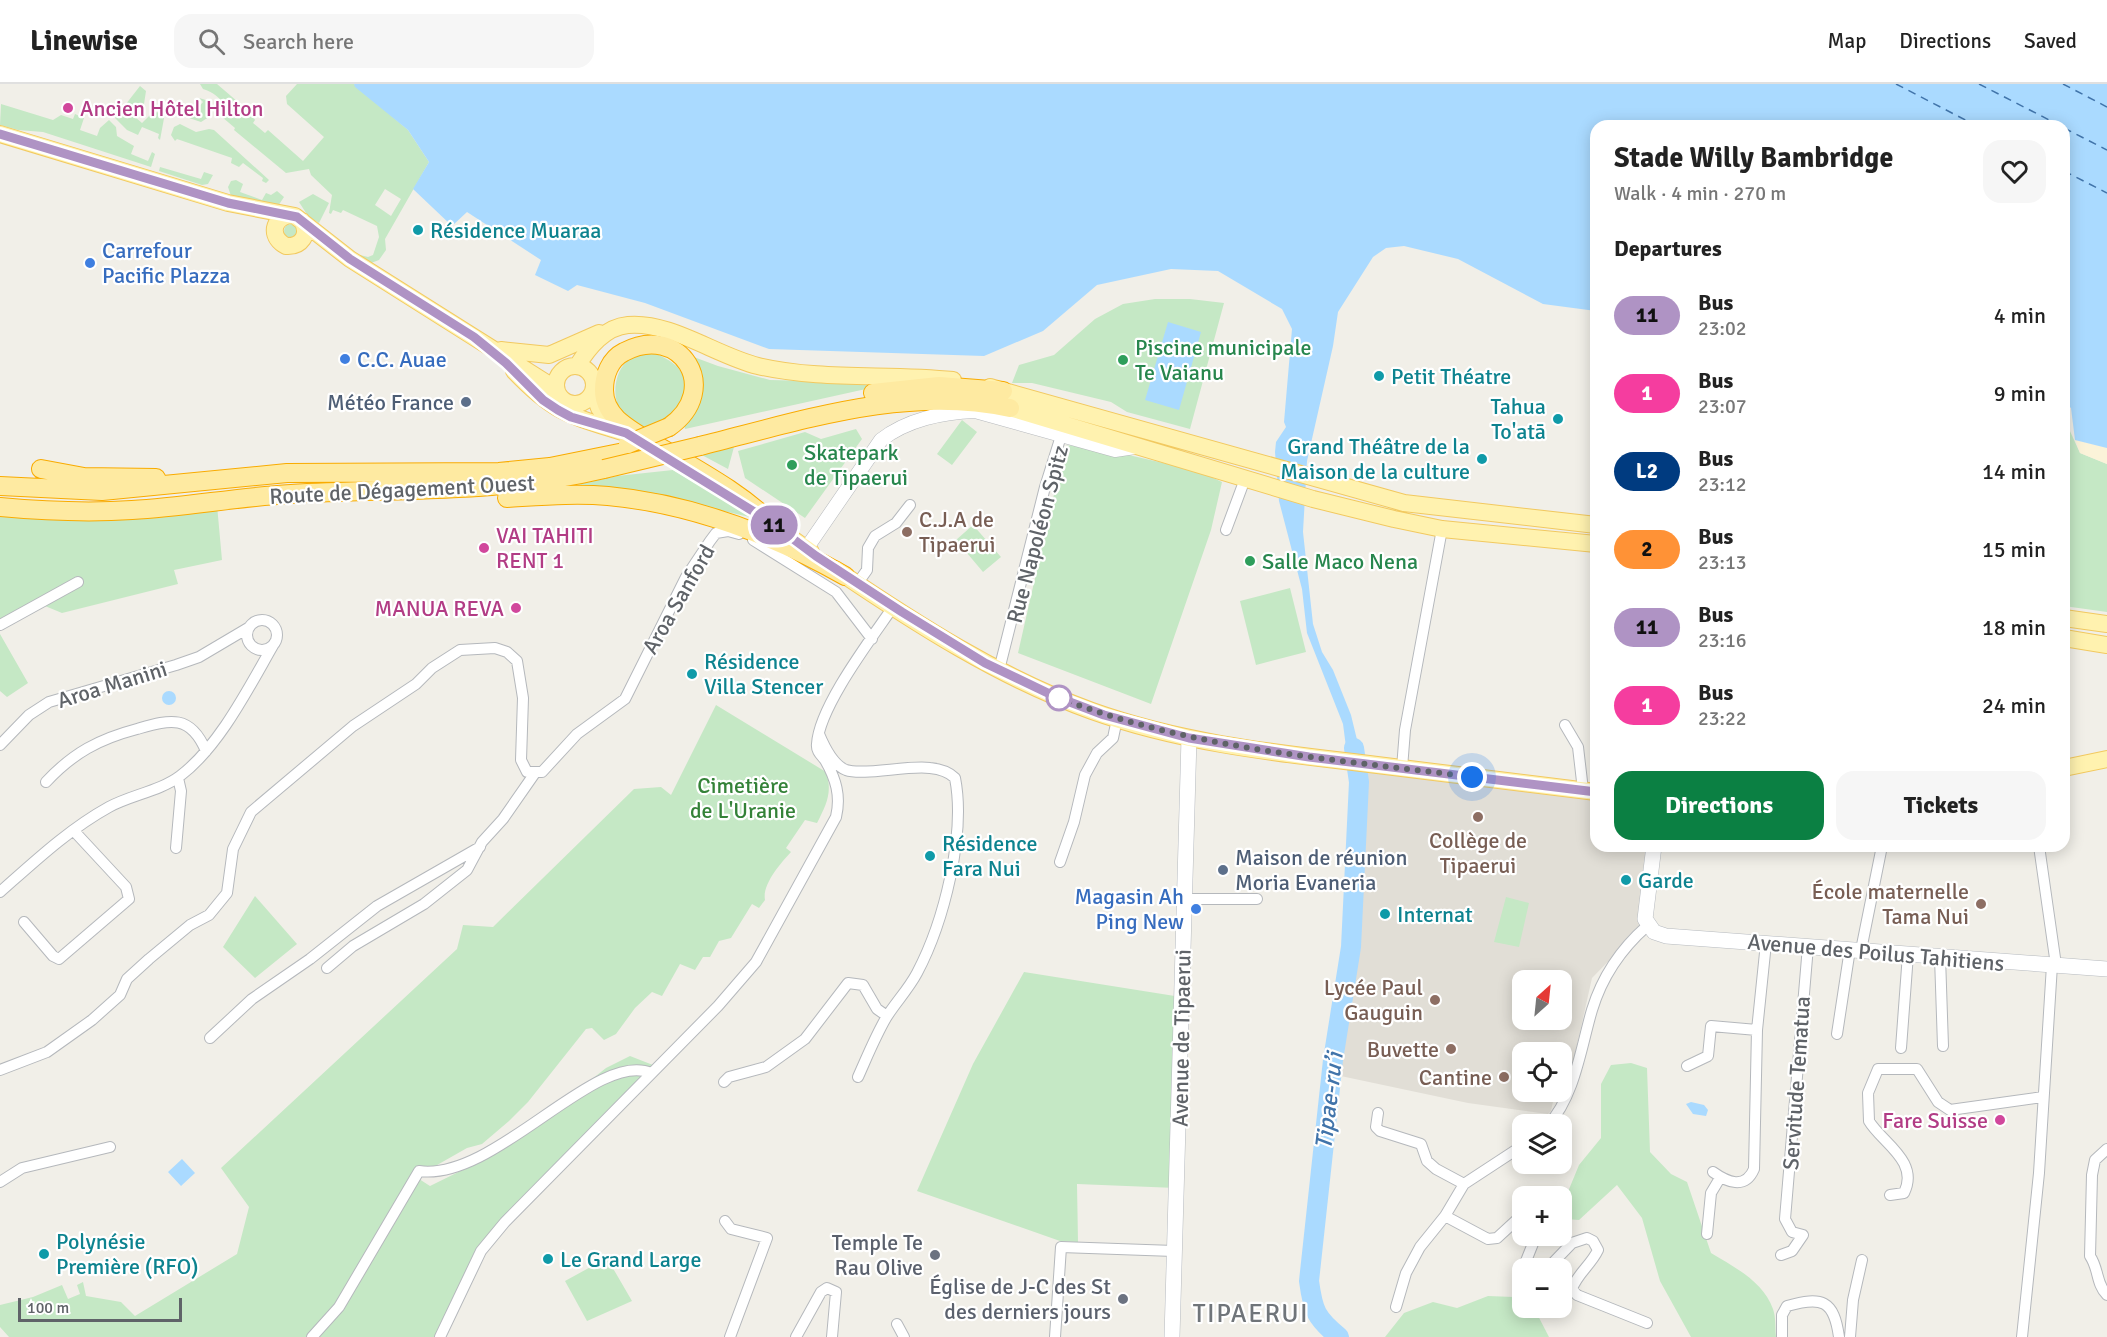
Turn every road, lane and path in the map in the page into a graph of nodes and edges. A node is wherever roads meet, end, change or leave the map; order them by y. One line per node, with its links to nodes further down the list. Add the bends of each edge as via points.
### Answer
1 (0, 134): 2 (main road)
2 (228, 203): 3 (main road); 4 (main road)
3 (294, 218): 4 (main road, via 278,221); 5 (main road, via 305,232); 6 (main road)
4 (274, 233): 5 (main road, via 282,244)
5 (298, 244): 6 (main road)
6 (350, 259): 8 (main road)
7 (612, 329): 10 (main road, via 549,355); 11 (main road); 14 (main road, via 649,326 783,371 930,378 971,382)
8 (474, 337): 10 (main road); 19 (main road, via 543,400)
9 (643, 344): 12 (highway, via 618,344 607,352); 19 (highway, bridge, via 656,344 683,357 695,384 685,414 669,427); 28 (highway, via 620,354 607,370 604,388 609,410 630,429 750,503)
10 (500, 353): 11 (main road); 13 (main road)
11 (569, 368): 12 (main road, via 584,368); 13 (main road, via 557,377)
12 (592, 384): 15 (main road); 19 (main road, via 599,408)
13 (556, 389): 15 (main road, via 565,402)
14 (1003, 391): 18 (highway, Route de Dégagement Ouest, via 939,386 892,390); 29 (main road, via 1430,508)
15 (580, 403): 19 (main road)
16 (1010, 408): 18 (highway, Route de Dégagement Ouest, via 954,399 888,403); 20 (main road)
17 (1061, 436): 20 (street, Rue Napoléon Spitz, via 1115,450); 33 (street, via 975,411 956,412 892,431 881,440); 48 (street, Rue Napoléon Spitz)
18 (697, 441): 19 (highway, Route de Dégagement Ouest); 25 (highway, Route de Dégagement Ouest, bridge, via 604,469 523,485)
19 (628, 443): 23 (highway, Route de Dégagement Ouest, via 582,461 499,472 332,471); 28 (main road)
20 (1137, 447): 22 (main road)
21 (41, 469): 23 (highway, via 84,477 160,479)
22 (1249, 480): 30 (main road); 31 (street)
23 (185, 484): 24 (highway, Route de Dégagement Ouest, via 85,492)
24 (0, 486)
25 (392, 492): 27 (highway, Route de Dégagement Ouest, via 271,495 112,512); 34 (highway, via 455,498 607,496 661,504 746,527)
26 (910, 505): 34 (street, via 896,523 875,536 868,548 867,570)
27 (0, 507)
28 (769, 521): 33 (main road)
29 (1590, 524)
30 (1442, 529): 32 (main road); 58 (street, via 1405,730)
31 (1226, 530)
32 (1590, 543)
33 (806, 549): 34 (main road)
34 (851, 580): 36 (main road)
35 (78, 582): 39 (street)
36 (893, 607): 42 (street); 48 (main road)
37 (2070, 619): 38 (main road)
38 (2107, 624)
39 (0, 625)
40 (248, 628): 41 (street, Aroa Manini); 44 (street); 45 (street, via 256,621 268,621 276,630)
41 (233, 638): 44 (street); 54 (street, Aroa Manini, via 176,665 49,702 29,715)
42 (872, 639): 52 (street, via 823,715); 59 (street, Aroa Sanford, via 832,589 746,536 728,531 716,533 693,564 624,699 577,734 548,767)
43 (2070, 639): 46 (main road)
44 (248, 640): 47 (street)
45 (275, 642): 47 (street, via 271,647); 49 (street)
46 (2107, 645)
47 (257, 649): 49 (street)
48 (999, 670): 50 (main road)
49 (253, 677): 55 (street)
50 (1117, 719): 53 (main road); 69 (street, via 1113,738 1097,753 1085,775)
51 (1565, 725): 62 (street, via 1578,747)
52 (819, 734): 83 (street, via 833,759 844,769 910,766 940,769 955,778 959,815 949,882 927,952 907,990); 91 (street, via 818,752 834,777 840,800 836,817 756,962)
53 (1189, 738): 58 (main road); 71 (main road, Avenue de Tipaerui)
54 (0, 745)
55 (206, 751): 60 (street); 61 (street, via 187,725 164,721 94,743 71,757)
56 (2107, 759): 57 (main road)
57 (2070, 767)
58 (1402, 768): 62 (main road)
59 (535, 773): 64 (street); 90 (street, via 527,772 521,760 523,698 520,668 513,656 488,647 460,650 353,726 251,812 233,849 227,893 209,915 190,925 127,979 120,995 92,1020 47,1052)
60 (178, 778): 63 (street, via 111,806); 65 (street, via 181,791)
61 (46, 782)
62 (1590, 791)
63 (74, 831): 70 (street); 73 (street, via 126,887 129,900 59,959)
64 (480, 847): 81 (street, via 467,870 424,904 353,946); 86 (street, via 377,906 252,999)
65 (176, 848)
66 (1653, 852): 74 (main road)
67 (1880, 852): 77 (street)
68 (2040, 852): 80 (street)
69 (1060, 862)
70 (0, 892)
71 (1184, 899): 72 (street); 107 (main road, Avenue de Tipaerui)
72 (1257, 899)
73 (24, 922)
74 (1647, 926): 75 (main road, Avenue des Poilus Tahitiens, via 1666,936); 96 (street, via 1611,968 1593,1007)
75 (1766, 943): 76 (main road, Avenue des Poilus Tahitiens); 84 (street)
76 (1808, 946): 77 (main road, Avenue des Poilus Tahitiens); 108 (street, Servitude Tematua, via 1785,1220 1792,1232 1803,1235 1792,1251)
77 (1856, 950): 78 (main road, Avenue des Poilus Tahitiens); 85 (street)
78 (1908, 954): 79 (main road, Avenue des Poilus Tahitiens); 88 (street)
79 (1940, 957): 80 (main road, Avenue des Poilus Tahitiens); 87 (street)
80 (2054, 965): 82 (main road, Avenue des Poilus Tahitiens); 94 (street)
81 (327, 968)
82 (2107, 969)
83 (887, 1016): 92 (street); 93 (street, via 877,1009 863,985 848,983 805,1039 766,1067 729,1077)
84 (1757, 1030): 89 (street, via 1711,1026 1707,1058); 106 (street, via 1754,1168 1742,1182 1729,1183 1717,1175)
85 (1837, 1034)
86 (210, 1038)
87 (1943, 1046)
88 (1901, 1048)
89 (1687, 1066)
90 (0, 1070)
91 (651, 1072): 117 (street, via 607,1075 496,1148 454,1169 419,1171 339,1307); 118 (street, via 481,1251)
92 (858, 1077)
93 (724, 1082)
94 (2043, 1097): 102 (street, via 1950,1110 1938,1102 1917,1069 1878,1069 1868,1093 1869,1121 1896,1148 1907,1182 1904,1193); 128 (street)
95 (1378, 1113): 101 (street, via 1376,1127 1380,1131 1421,1144 1427,1161)
96 (1558, 1114)
97 (110, 1147): 100 (street, via 22,1168)
98 (2107, 1149): 113 (street, via 2095,1160 2092,1176 2090,1256 2097,1265 2098,1284)
99 (1512, 1153): 101 (street)
100 (3, 1179)
101 (1464, 1184): 103 (street)
102 (1890, 1195)
103 (1445, 1216): 105 (street, via 1488,1239 1497,1238); 114 (street, via 1420,1247)
104 (725, 1221): 119 (street, via 731,1228 767,1238)
105 (1512, 1224)
106 (1707, 1234)
107 (1174, 1251): 123 (street, via 1061,1247); 124 (main road, Avenue de Tipaerui)
108 (1781, 1255)
109 (1558, 1258): 111 (street, via 1572,1243 1587,1238 1598,1250)
110 (1862, 1260): 127 (street)
111 (1572, 1288)
112 (1572, 1288): 115 (street, via 1577,1295)
113 (2107, 1295)
114 (1396, 1307)
115 (1647, 1323)
116 (897, 1324): 122 (street)
117 (312, 1337)
118 (440, 1337)
119 (730, 1337)
120 (796, 1337): 121 (street, via 827,1288 836,1292)
121 (832, 1337)
122 (904, 1337)
123 (1055, 1337)
124 (1172, 1337)
125 (1782, 1337): 126 (street, via 1782,1315 1787,1306 1806,1300 1829,1305)
126 (1839, 1337)
127 (1850, 1337)
128 (2022, 1337)

